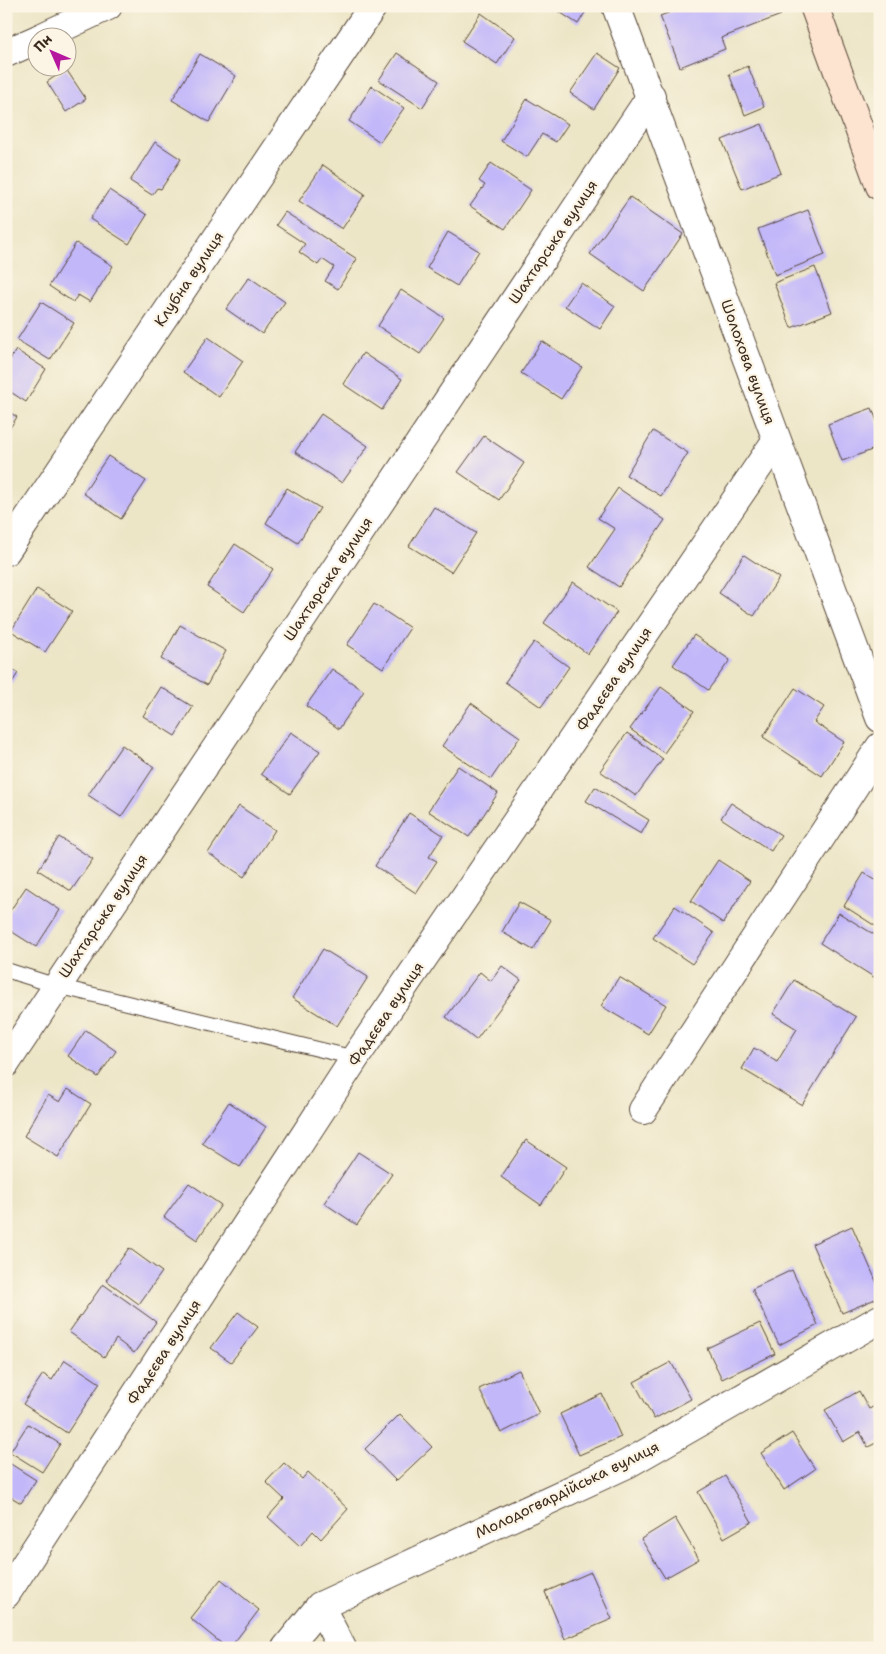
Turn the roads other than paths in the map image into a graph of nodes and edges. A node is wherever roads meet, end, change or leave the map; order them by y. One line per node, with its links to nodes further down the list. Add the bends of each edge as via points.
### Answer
1 (108, 6): 5 (street)
2 (373, 6): 11 (street, Клубна вулиця)
3 (616, 6): 8 (street, Шолохова вулиця)
4 (814, 6): 9 (street)
5 (61, 28)
6 (28, 43): 7 (street)
7 (6, 53)
8 (651, 96): 10 (street, Шолохова вулиця); 15 (street, Шахтарська вулиця)
9 (880, 186)
10 (776, 440): 12 (street, Шолохова вулиця); 16 (street, Фадєєва вулиця)
11 (6, 551)
12 (880, 718)
13 (880, 747): 18 (street)
14 (6, 970): 15 (lane)
15 (57, 986): 16 (lane); 17 (street, Шахтарська вулиця)
16 (355, 1058): 20 (street, Фадєєва вулиця)
17 (6, 1063)
18 (643, 1110)
19 (880, 1319): 21 (street, Молодогвардійська вулиця, via 627,1464)
20 (6, 1594)
21 (320, 1606): 22 (street, Молодогвардійська вулиця); 23 (street)
22 (286, 1648)
23 (342, 1648)

